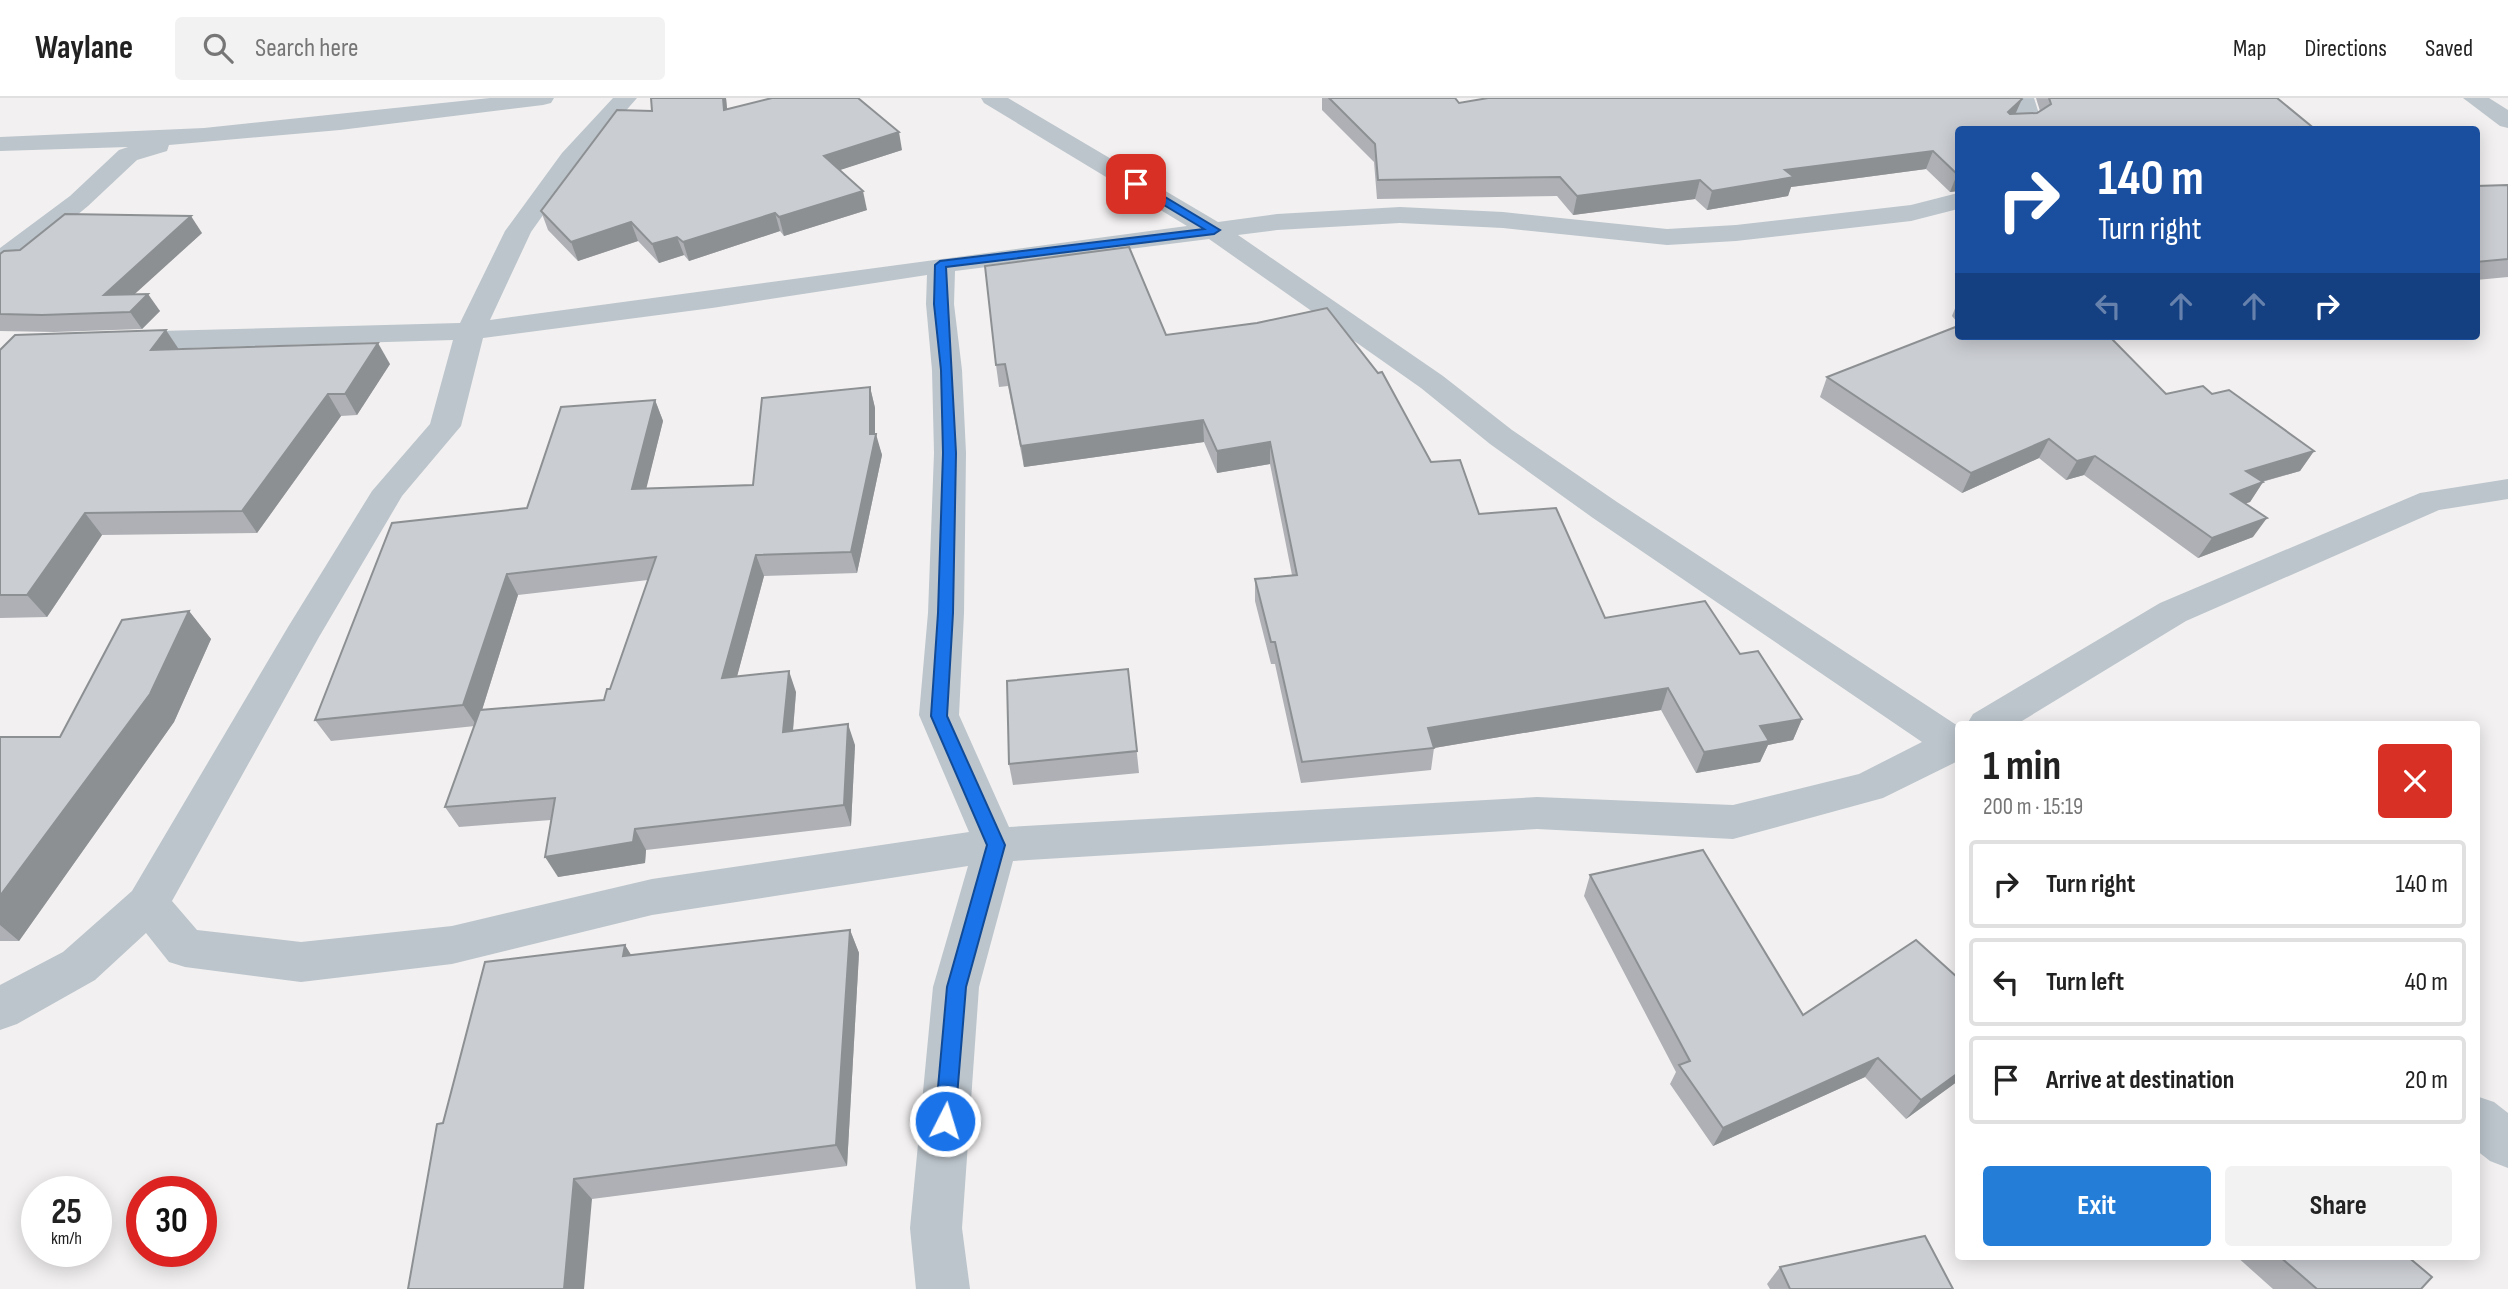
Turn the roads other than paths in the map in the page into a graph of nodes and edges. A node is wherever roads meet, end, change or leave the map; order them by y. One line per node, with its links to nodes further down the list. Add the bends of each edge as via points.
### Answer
1 (543, 98): 8 (street)
2 (626, 98): 14 (street, via 571,158 518,231)
3 (992, 98): 11 (street)
4 (2020, 98): 7 (street, via 2029,120)
5 (2474, 98): 6 (street)
6 (2508, 121)
7 (2020, 126)
8 (190, 135): 9 (street, via 86,144); 12 (street, via 128,155 70,209)
9 (0, 144)
10 (1955, 202): 11 (street, via 1911,213 1667,237 1400,215)
11 (1214, 230): 13 (street); 18 (street, via 1594,502)
12 (0, 260)
13 (940, 265): 14 (street); 20 (street, via 950,453 939,716)
14 (470, 331): 15 (street); 21 (street, via 445,426 389,491)
15 (97, 342)
16 (2508, 489): 17 (street, via 2432,501 2173,612)
17 (1994, 721)
18 (1955, 733)
19 (1955, 744): 20 (street, via 1869,788 1733,822 1537,813)
20 (996, 845): 21 (street, via 652,897 452,945 301,962 184,948); 25 (street, via 956,987 936,1228)
21 (148, 904): 22 (street, via 79,966)
22 (0, 1009)
23 (2480, 1122): 24 (street)
24 (2508, 1144)
25 (943, 1289)

